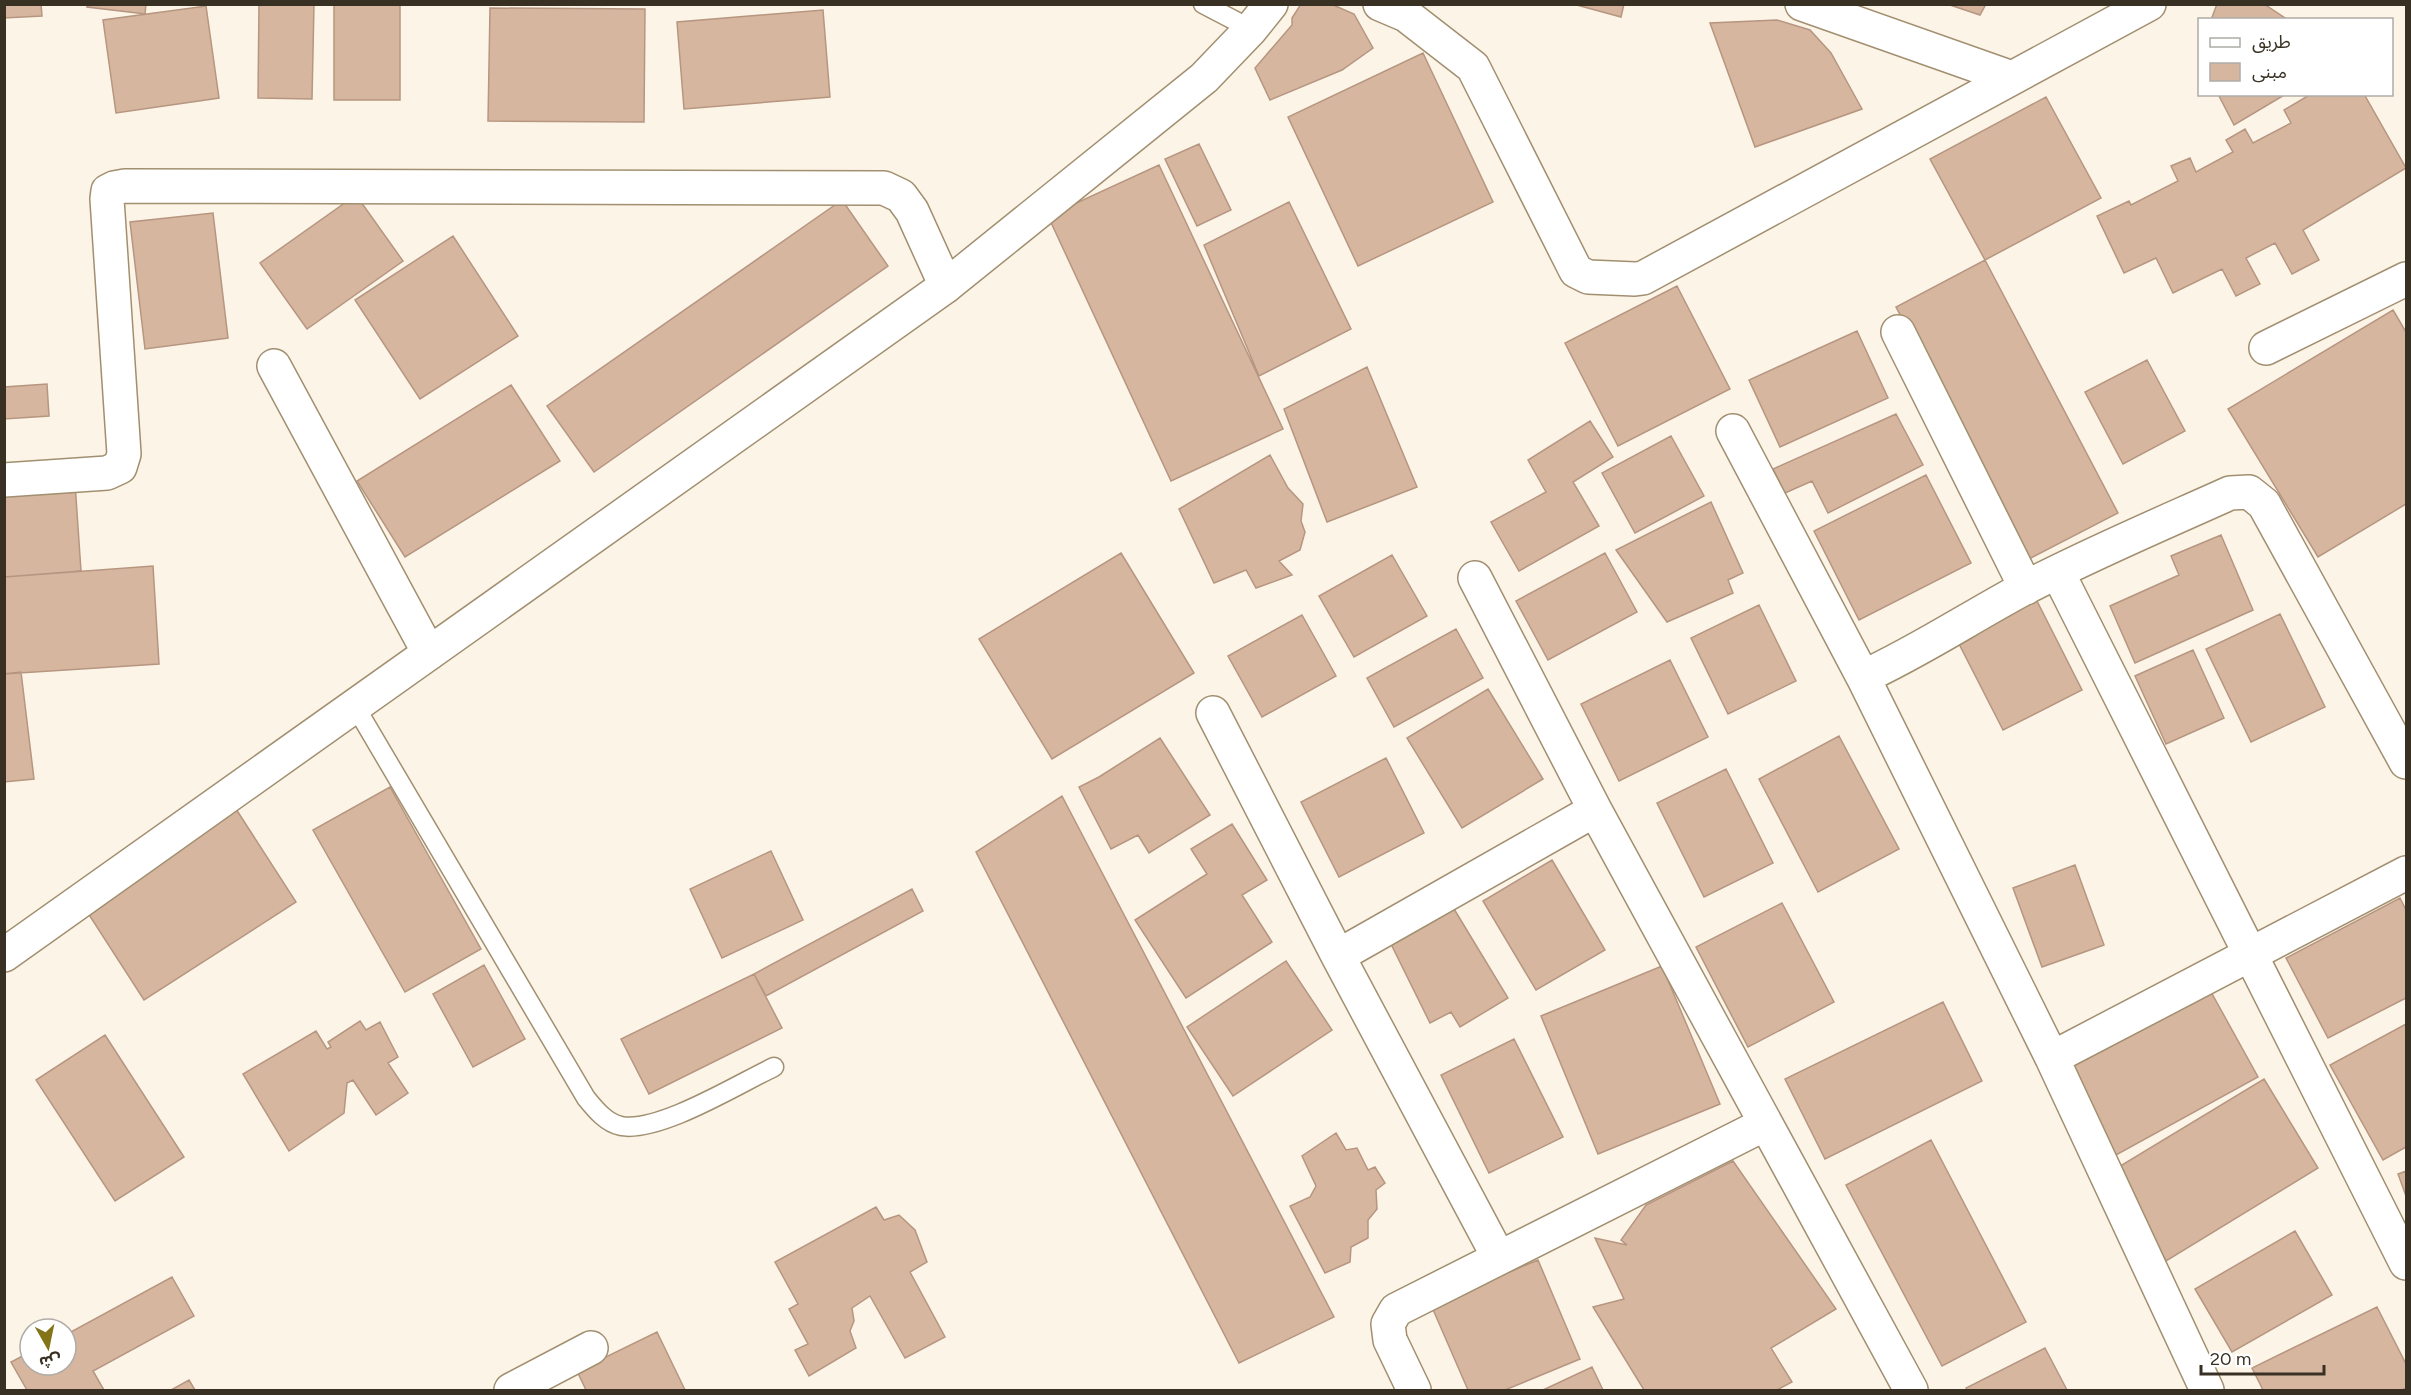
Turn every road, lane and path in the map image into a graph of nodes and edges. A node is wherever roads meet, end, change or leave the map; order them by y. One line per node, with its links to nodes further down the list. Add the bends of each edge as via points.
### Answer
1 (1203, 4): 5 (lane)
2 (1380, 4): 6 (street, via 1406,15 1473,67 1576,271 1588,277 1643,278)
3 (1802, 4): 6 (street)
4 (2149, 4): 6 (street)
5 (1261, 17): 8 (street, via 1204,78)
6 (2012, 78)
7 (2406, 279): 10 (street)
8 (946, 286): 13 (street, via 912,211 901,196 884,188 114,188 108,191 107,199 124,454 120,467 107,473); 17 (street)
9 (1898, 332): 16 (street)
10 (2265, 348)
11 (274, 366): 17 (street)
12 (1733, 431): 18 (street)
13 (4, 480)
14 (2058, 573): 16 (street); 21 (street, via 2230,493 2249,492 2264,504); 24 (street)
15 (1475, 578): 22 (street)
16 (2026, 588): 18 (street)
17 (429, 653): 19 (street)
18 (1863, 677): 27 (street)
19 (355, 706): 25 (street); 28 (lane, via 596,1111 620,1126 650,1125)
20 (1213, 713): 26 (street)
21 (2406, 762)
22 (1595, 810): 26 (street); 29 (street)
23 (2406, 873): 24 (street)
24 (2251, 954): 27 (street); 31 (street)
25 (4, 955)
26 (1338, 956): 30 (street)
27 (2052, 1058): 36 (street)
28 (774, 1067)
29 (1765, 1124): 30 (street); 35 (street)
30 (1499, 1258): 34 (street, via 1396,1310 1388,1324 1390,1340)
31 (2406, 1263)
32 (591, 1348): 33 (street)
33 (511, 1390)
34 (1414, 1390)
35 (1911, 1390)
36 (2207, 1390)

